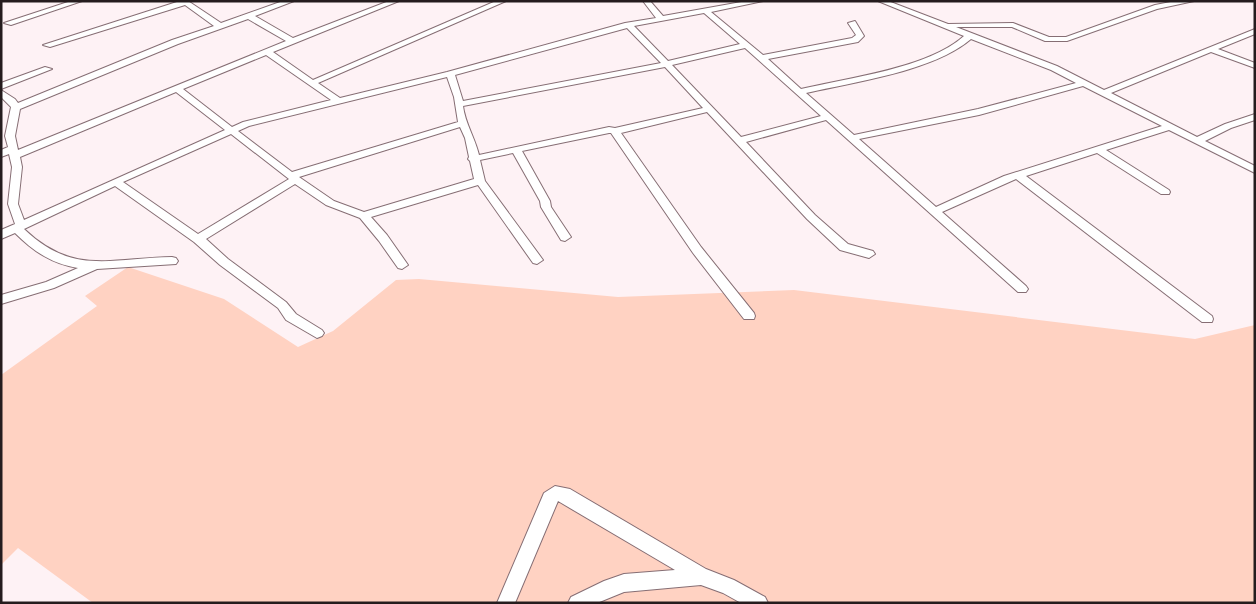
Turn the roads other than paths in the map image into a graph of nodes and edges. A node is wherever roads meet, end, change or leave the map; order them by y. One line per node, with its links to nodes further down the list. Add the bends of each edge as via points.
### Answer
1 (78, 1): 11 (street)
2 (291, 1): 13 (street)
3 (396, 1): 22 (street)
4 (503, 1): 32 (street)
5 (646, 1): 14 (street)
6 (760, 1): 10 (street)
7 (881, 1): 17 (street)
8 (1191, 1): 17 (street, via 1155,7 1066,39 1048,39 1013,25)
9 (184, 2): 19 (street); 23 (street)
10 (731, 3): 12 (street)
11 (60, 4): 15 (street)
12 (704, 10): 14 (street); 24 (street)
13 (249, 16): 19 (street); 22 (street)
14 (660, 18): 18 (street)
15 (8, 22)
16 (852, 23): 27 (street, via 860,36 855,40)
17 (944, 24): 21 (street)
18 (628, 25): 28 (street); 31 (street)
19 (220, 26): 41 (street)
20 (1255, 31): 25 (street)
21 (970, 35): 33 (street); 36 (street, via 960,46 921,62)
22 (292, 41): 26 (street)
23 (47, 45)
24 (746, 45): 27 (street); 28 (street)
25 (1211, 49): 29 (street); 37 (street)
26 (266, 51): 32 (street); 35 (street)
27 (761, 58): 36 (street)
28 (666, 64): 40 (street); 42 (street)
29 (1255, 66)
30 (48, 69): 34 (street)
31 (450, 74): 39 (street); 40 (street)
32 (312, 83): 39 (street)
33 (1085, 83): 37 (street); 49 (street, via 979,112)
34 (1, 86)
35 (176, 88): 47 (street); 54 (street)
36 (799, 92): 43 (street)
37 (1104, 93): 46 (street)
38 (1, 94): 41 (street)
39 (338, 101): 47 (street)
40 (459, 104): 45 (street)
41 (16, 107): 54 (street, via 10,136)
42 (708, 109): 48 (street); 50 (street)
43 (827, 117): 49 (street); 50 (street)
44 (1255, 117): 51 (street)
45 (463, 123): 56 (street); 59 (street, via 314,168)
46 (1169, 127): 51 (street); 53 (street)
47 (232, 130): 59 (street); 61 (street)
48 (614, 131): 52 (street); 76 (street, via 697,250)
49 (851, 138): 63 (street)
50 (739, 141): 69 (street, via 844,247)
51 (1196, 141): 57 (street)
52 (516, 150): 56 (street); 67 (street)
53 (1099, 150): 58 (street); 62 (street)
54 (14, 152): 55 (street); 65 (street, via 17,167 13,204)
55 (1, 154)
56 (474, 159): 60 (street)
57 (1255, 170)
58 (1018, 174): 63 (street); 77 (street)
59 (293, 178): 64 (street, via 330,203); 68 (street)
60 (480, 181): 64 (street); 70 (street)
61 (116, 182): 65 (street); 68 (street)
62 (1165, 192)
63 (935, 211): 74 (street)
64 (364, 216): 73 (street)
65 (18, 227): 66 (street); 72 (street, via 31,244 56,258)
66 (1, 235)
67 (565, 237)
68 (198, 239): 78 (street, via 282,305 291,317)
69 (869, 254)
70 (537, 260)
71 (172, 261): 72 (street)
72 (98, 264): 75 (street, via 50,285)
73 (402, 265)
74 (1022, 289)
75 (1, 300)
76 (749, 316)
77 (1207, 319)
78 (316, 333)
79 (701, 576): 80 (street, via 564,494 555,493 550,498); 81 (street, via 610,587); 82 (street)
80 (506, 603)
81 (577, 603)
82 (759, 603)

